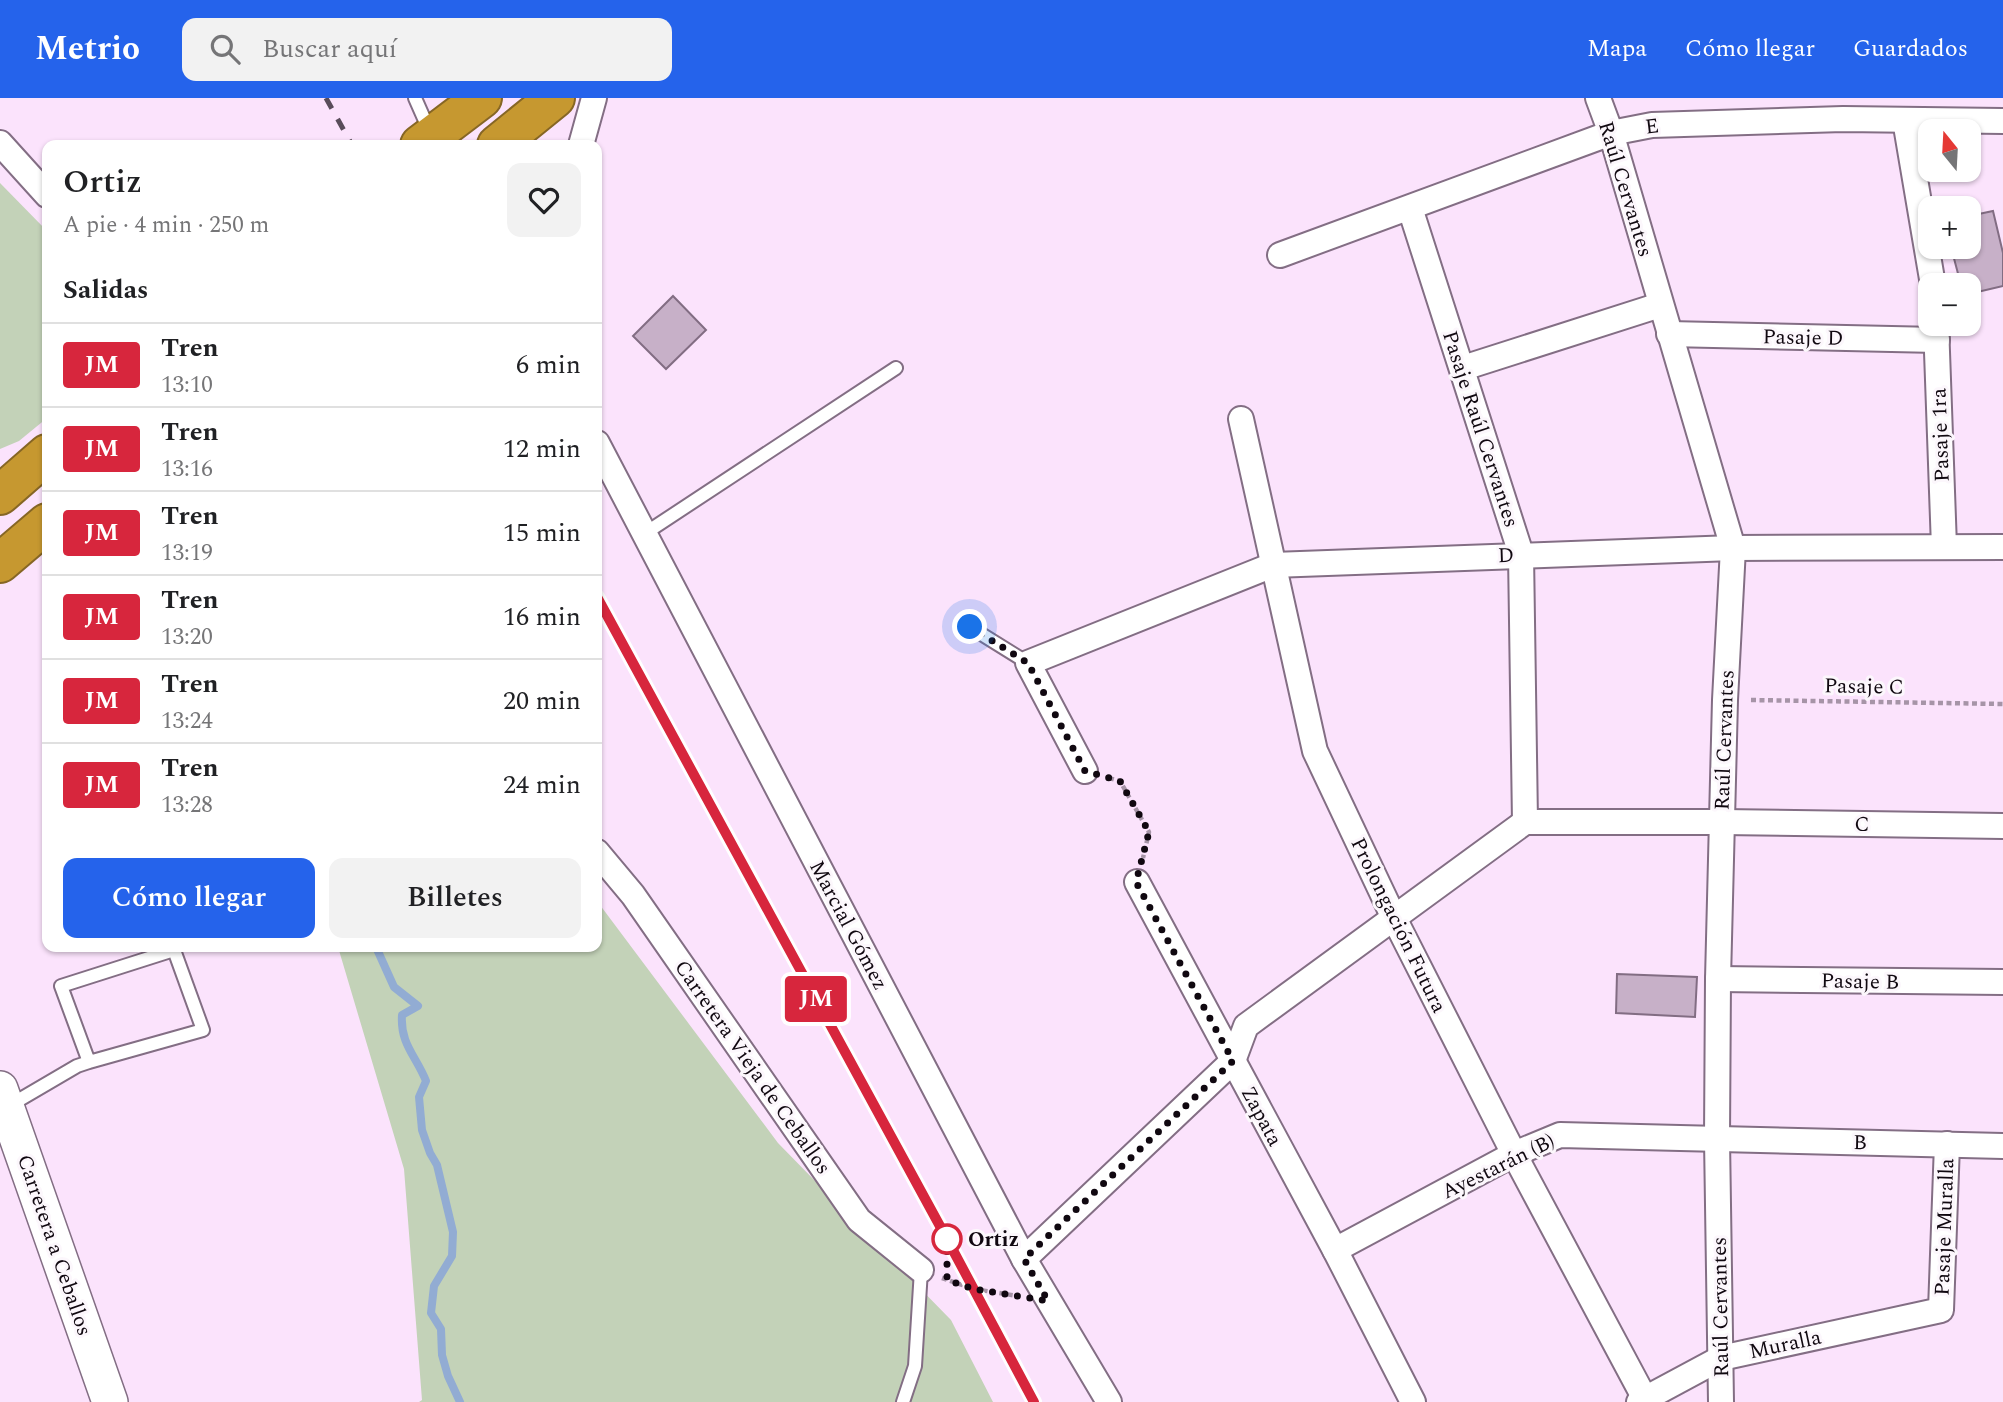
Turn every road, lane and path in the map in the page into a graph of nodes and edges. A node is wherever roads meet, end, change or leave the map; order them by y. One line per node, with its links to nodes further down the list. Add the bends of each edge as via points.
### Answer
1 (415, 98): 10 (lane)
2 (482, 98): 10 (highway)
3 (555, 98): 11 (highway)
4 (594, 98): 12 (street)
5 (1598, 98): 9 (street, Raúl Cervantes)
6 (1839, 109): 7 (street, E); 9 (street, E, via 1652,125)
7 (1905, 120): 8 (street, E); 17 (street)
8 (2003, 121)
9 (1611, 134): 15 (street, E); 18 (street, Raúl Cervantes)
10 (426, 140)
11 (503, 140)
12 (582, 140)
13 (0, 144): 14 (street)
14 (42, 190)
15 (1410, 208): 16 (street, E); 22 (street, Pasaje Raúl Cervantes)
16 (1280, 255)
17 (1931, 273)
18 (1660, 305): 20 (street, Raúl Cervantes); 22 (street)
19 (1918, 332): 20 (street, Pasaje D)
20 (1669, 334): 32 (street, Raúl Cervantes)
21 (1937, 336): 30 (street, Pasaje 1ra)
22 (1463, 368): 33 (street, Pasaje Raúl Cervantes)
23 (896, 369): 29 (lane)
24 (1241, 419): 35 (street, Prolongación Futura)
25 (602, 453): 29 (street, Marcial Gómez)
26 (42, 458): 27 (highway)
27 (0, 495)
28 (42, 527): 34 (highway)
29 (643, 534): 59 (street, Marcial Gómez)
30 (1944, 547): 31 (street, D); 32 (street, D)
31 (2003, 547)
32 (1732, 548): 33 (street, D); 38 (street, Raúl Cervantes)
33 (1521, 554): 35 (street, D); 42 (street, Pasaje Raúl Cervantes)
34 (2, 563)
35 (1273, 565): 37 (street, D); 46 (street, Prolongación Futura, via 1315,751)
36 (970, 627): 37 (lane)
37 (1028, 663): 40 (street)
38 (1725, 700): 39 (path, Pasaje C); 41 (street, Raúl Cervantes)
39 (2003, 704)
40 (1085, 771): 45 (path, via 1120,781 1149,832)
41 (1721, 821): 42 (street, C); 43 (street, C); 49 (street, Raúl Cervantes)
42 (1525, 822): 46 (street)
43 (2003, 826)
44 (602, 858): 60 (street, Carretera Vieja de Ceballos, via 633,895 859,1220)
45 (1136, 882): 51 (street, Zapata)
46 (1394, 918): 51 (street, via 1246,1026); 57 (street, Prolongación Futura)
47 (168, 952): 52 (lane, via 61,986)
48 (175, 952): 52 (lane, via 203,1030)
49 (1718, 979): 50 (street, Pasaje B); 54 (street, Raúl Cervantes)
50 (2003, 982)
51 (1233, 1061): 58 (street, Zapata); 59 (street)
52 (89, 1062): 53 (lane)
53 (4, 1098): 65 (main road, Carretera a Ceballos)
54 (1717, 1139): 55 (street, B); 57 (street, Ayestarán (B), via 1560,1135); 63 (street, Raúl Cervantes)
55 (1947, 1144): 56 (street, B); 62 (street, Pasaje Muralla)
56 (2003, 1146)
57 (1514, 1154): 58 (street, Ayestarán (B)); 64 (street, Prolongación Futura)
58 (1335, 1250): 68 (street, Zapata)
59 (1024, 1259): 61 (street, Marcial Gómez)
60 (921, 1270): 61 (path, via 974,1289); 66 (lane, via 915,1366)
61 (1048, 1301): 67 (street, Marcial Gómez)
62 (1941, 1310): 63 (street, Muralla)
63 (1721, 1358): 64 (street, Muralla); 69 (street, Raúl Cervantes)
64 (1642, 1400)
65 (110, 1402)
66 (904, 1402)
67 (1109, 1402)
68 (1413, 1402)
69 (1721, 1402)

